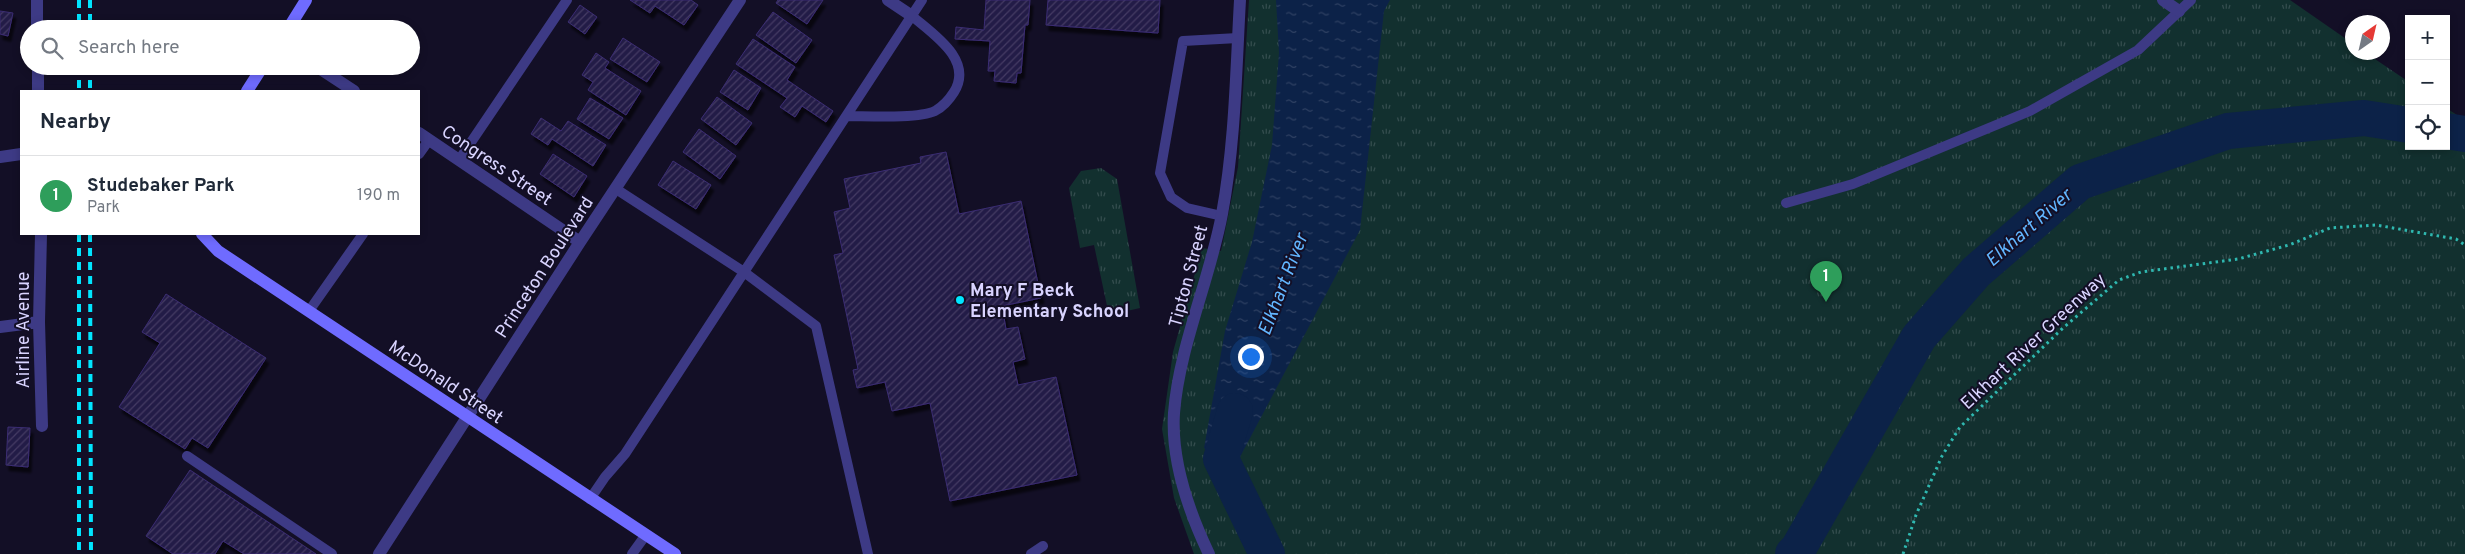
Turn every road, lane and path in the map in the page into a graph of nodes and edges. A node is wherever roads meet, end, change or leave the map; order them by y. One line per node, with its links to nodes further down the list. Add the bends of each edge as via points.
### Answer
1 (37, 0): 12 (street)
2 (306, 0): 13 (street)
3 (567, 0): 26 (lane)
4 (740, 0): 27 (street, Princeton Boulevard)
5 (888, 0): 11 (street)
6 (922, 0): 11 (lane)
7 (1240, 0): 14 (street, Tipton Street)
8 (2163, 0): 10 (street)
9 (2191, 0): 10 (lane)
10 (2179, 11): 28 (lane, via 2138,50 2030,111 1853,184)
11 (912, 16): 21 (lane); 21 (lane, via 942,41 957,60 958,86 948,102 934,112)
12 (37, 20)
13 (294, 20)
14 (1238, 38): 29 (street, Tipton Street, via 1229,172); 29 (lane, via 1183,41 1160,173 1171,197 1187,208)
15 (38, 75): 18 (street)
16 (257, 75): 19 (street)
17 (330, 75): 20 (street)
18 (38, 90)
19 (248, 90)
20 (352, 90)
21 (847, 116): 35 (lane)
22 (424, 137): 23 (lane); 26 (street, Congress Street)
23 (420, 151)
24 (20, 154): 25 (street)
25 (0, 157)
26 (459, 160): 33 (street, Congress Street)
27 (616, 189): 33 (street, Princeton Boulevard); 35 (lane)
28 (1786, 203)
29 (1222, 216): 51 (street, Tipton Street, via 1185,354 1174,413 1179,473)
30 (41, 235): 37 (street, Airline Avenue)
31 (203, 235): 36 (street, McDonald Street, via 218,251)
32 (362, 235): 36 (lane)
33 (580, 242): 39 (street, Princeton Boulevard)
34 (2465, 245): 52 (path, Elkhart River Greenway, via 2456,239 2384,226 2330,228 2289,245 2238,259 2141,272 2119,280 1960,427 1942,456)
35 (744, 272): 42 (lane, via 625,454); 49 (lane, via 816,326)
36 (309, 310): 39 (street, McDonald Street)
37 (38, 322): 38 (street); 40 (street, Airline Avenue)
38 (0, 327)
39 (468, 418): 42 (street, McDonald Street); 46 (street, Princeton Boulevard)
40 (42, 426)
41 (187, 456): 45 (lane)
42 (590, 499): 43 (street, McDonald Street)
43 (645, 536): 47 (lane); 48 (street, McDonald Street)
44 (1043, 546): 50 (lane)
45 (332, 554)
46 (379, 554)
47 (632, 554)
48 (675, 554)
49 (868, 554)
50 (1031, 554)
51 (1210, 554)
52 (1903, 554)

